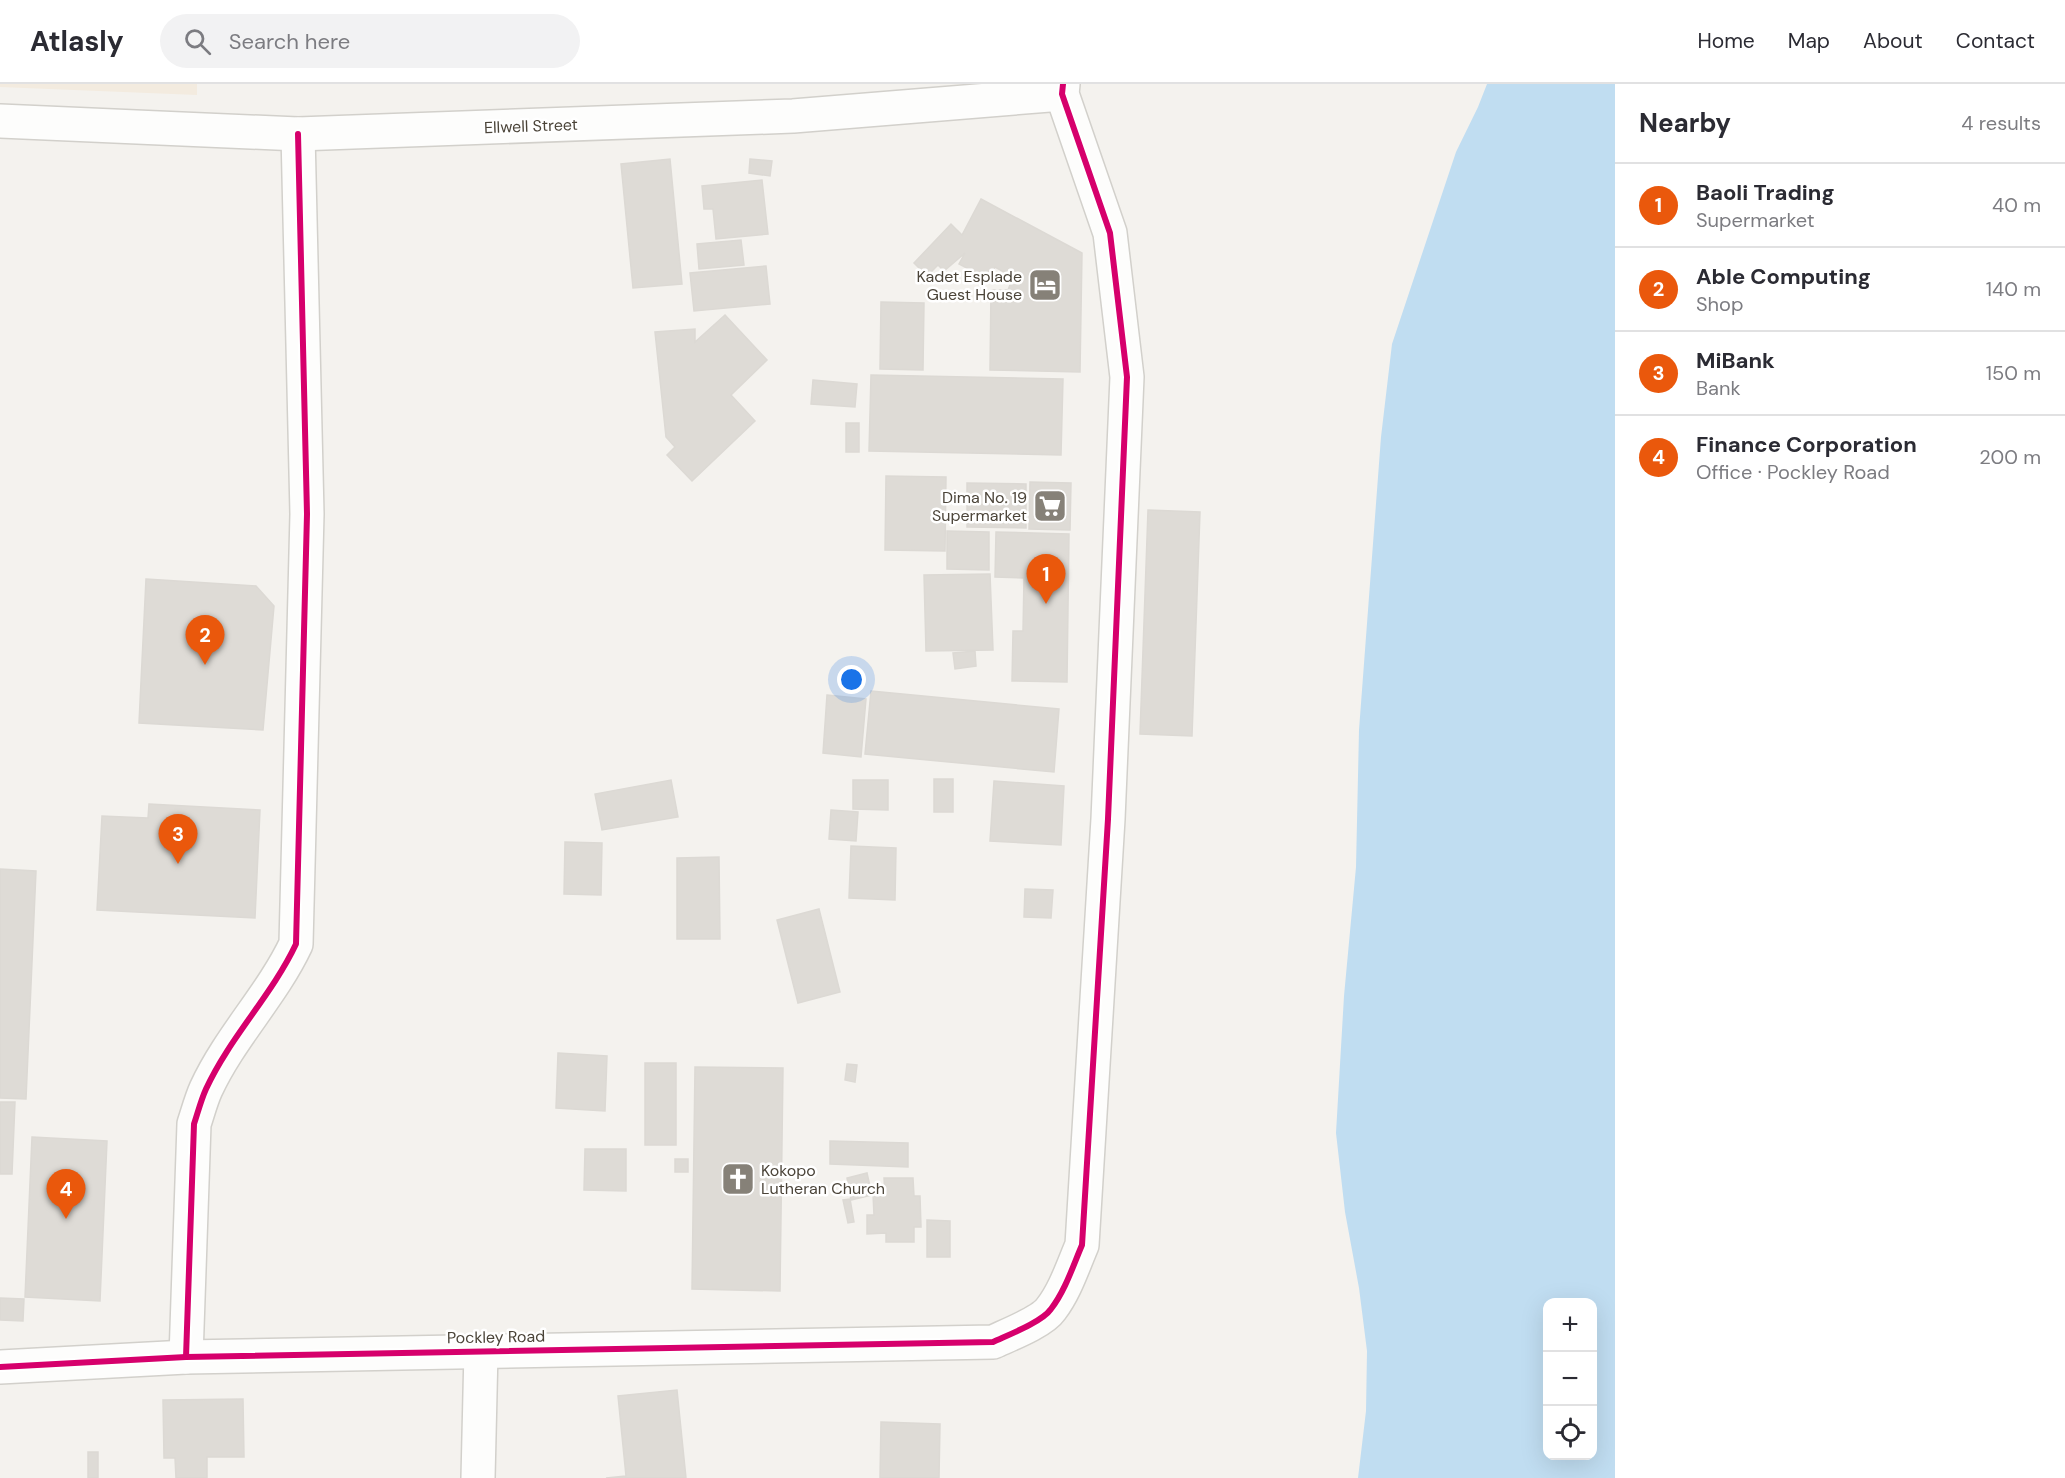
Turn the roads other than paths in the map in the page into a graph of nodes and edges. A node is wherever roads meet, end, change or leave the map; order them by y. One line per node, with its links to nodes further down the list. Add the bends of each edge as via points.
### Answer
1 (1062, 89): 3 (street, Ellwell Street, via 793,117); 4 (street, Pockley Road, via 1110,233 1127,377 1108,819 1082,1245 1067,1281 1050,1311 993,1342)
2 (0, 121): 3 (street, Ellwell Street)
3 (298, 134): 5 (street, via 306,514 296,944 205,1090 194,1124)
4 (481, 1351): 5 (street, Pockley Road); 7 (street)
5 (186, 1357): 6 (street, Pockley Road)
6 (0, 1366)
7 (478, 1478)

